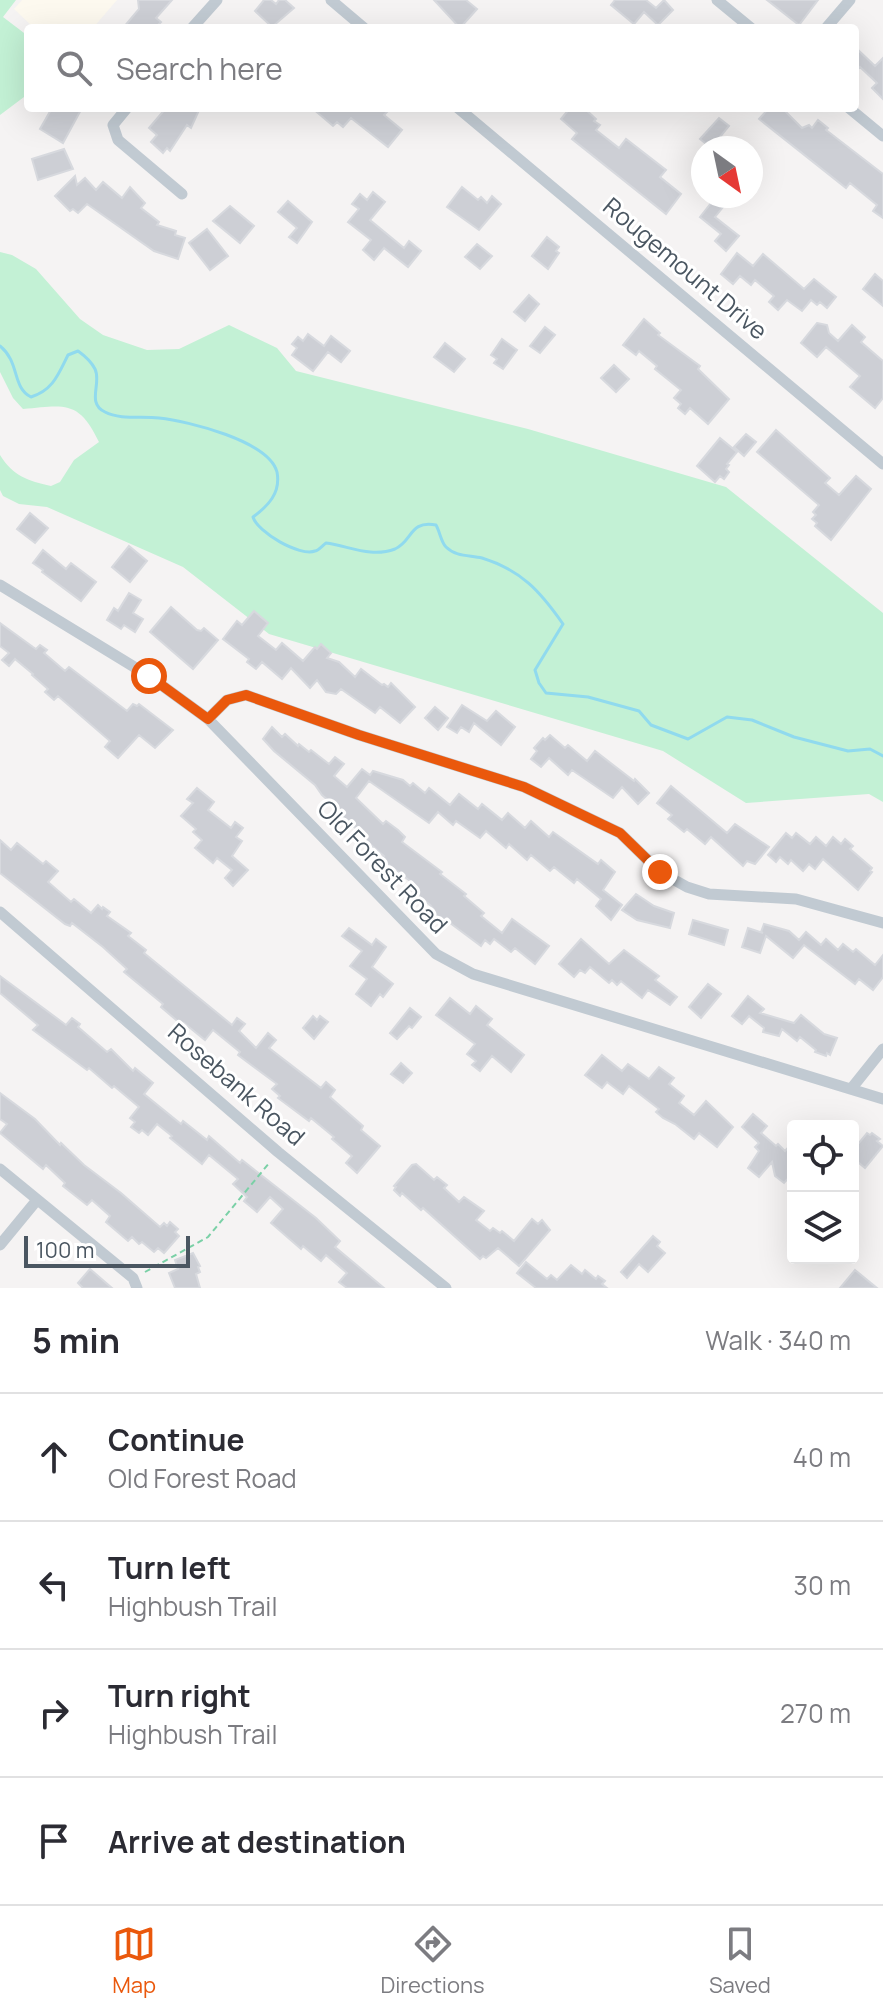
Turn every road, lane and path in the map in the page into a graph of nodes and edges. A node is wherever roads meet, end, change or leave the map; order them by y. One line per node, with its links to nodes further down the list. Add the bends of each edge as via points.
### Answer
1 (217, 0): 5 (street)
2 (331, 0): 6 (street)
3 (850, 0): 8 (street)
4 (724, 2): 7 (street)
5 (196, 24)
6 (359, 24)
7 (747, 24)
8 (829, 24)
9 (124, 112): 13 (street, via 113,125 118,140)
10 (463, 112): 14 (street, Rougemount Drive)
11 (854, 112): 12 (street)
12 (883, 136)
13 (182, 194)
14 (883, 464)
15 (0, 585): 16 (street, Old Forest Road, via 149,676)
16 (208, 719): 18 (street, via 227,700 246,695 524,787 620,833 660,872 687,887 709,894 796,899); 20 (street, Old Forest Road, via 436,954 473,974)
17 (0, 912): 22 (street, Rosebank Road)
18 (883, 923)
19 (883, 1049): 20 (street)
20 (851, 1089): 21 (street, Old Forest Road)
21 (883, 1099)
22 (278, 1152): 26 (path, via 208,1237); 27 (street, Rosebank Road)
23 (0, 1169): 24 (street)
24 (37, 1200): 25 (street); 26 (street)
25 (0, 1245)
26 (135, 1283)
27 (446, 1288)

